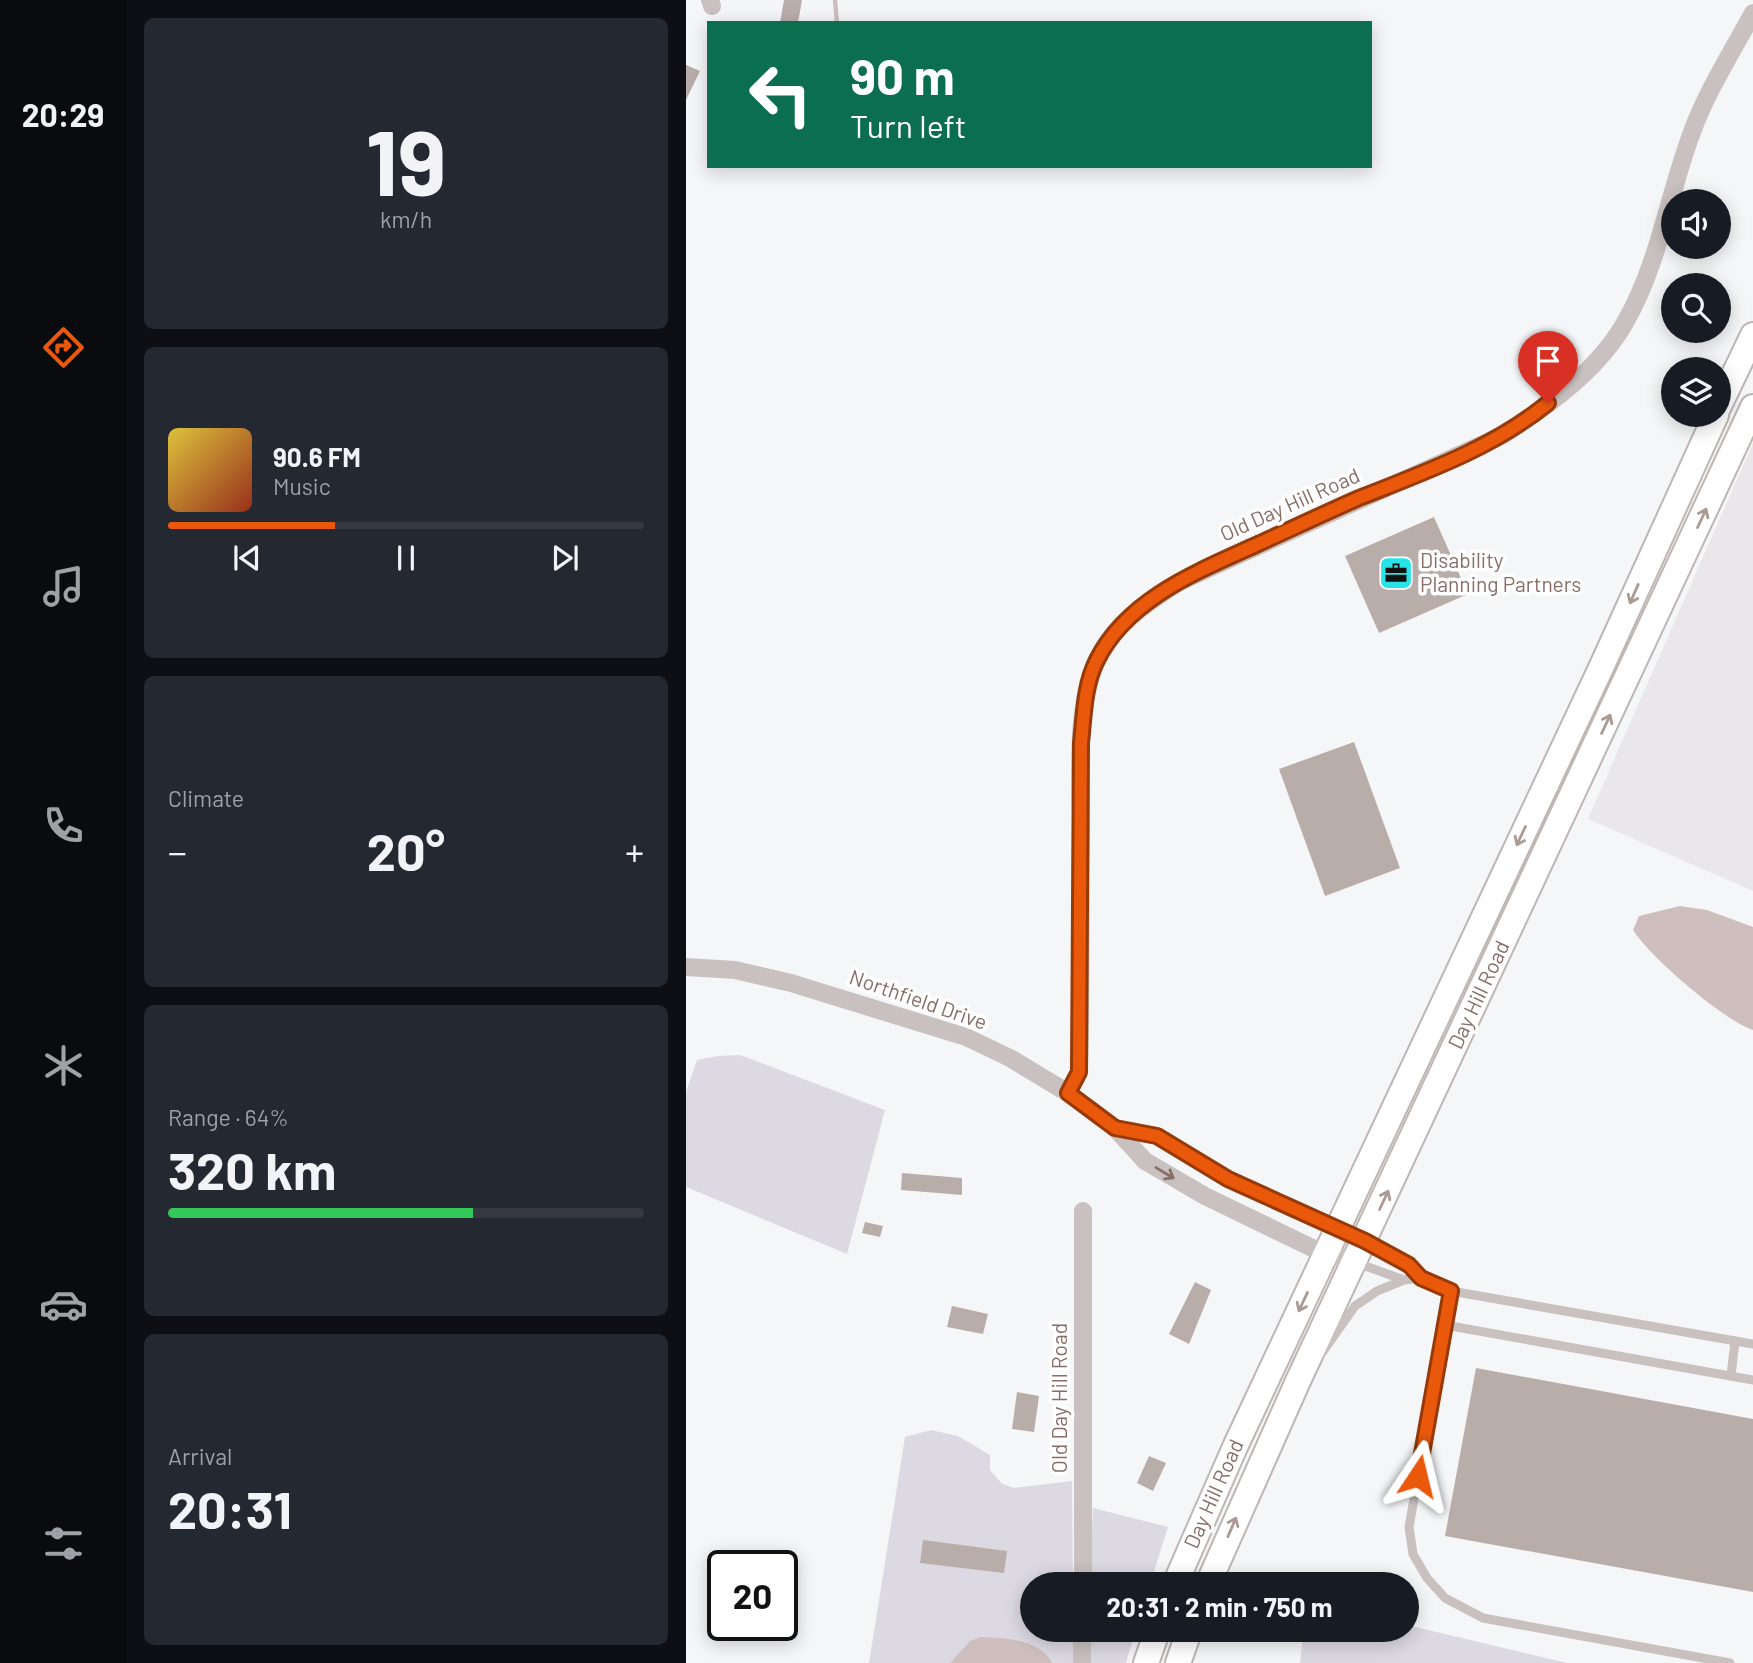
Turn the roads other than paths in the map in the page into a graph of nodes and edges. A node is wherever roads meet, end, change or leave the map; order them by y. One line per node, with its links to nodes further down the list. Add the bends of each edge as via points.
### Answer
1 (1753, 13): 11 (street, Old Day Hill Road, via 1692,132 1627,321 1578,378 1503,435 1179,582 1144,605 1109,640 1096,661 1083,723 1079,1072)
2 (1753, 335): 3 (main road)
3 (1731, 381)
4 (1753, 407): 7 (main road, Day Hill Road, one-way to 4)
5 (1710, 427): 6 (main road, Day Hill Road)
6 (1662, 532): 7 (main road); 8 (main road, Day Hill Road, one-way to 8)
7 (1688, 547): 9 (main road, Day Hill Road, one-way to 7)
8 (1550, 774): 9 (main road); 14 (main road, Day Hill Road, one-way to 14)
9 (1577, 786): 16 (main road, Day Hill Road, one-way to 9)
10 (686, 967): 11 (street, Northfield Drive, via 757,975 944,1029 1010,1058)
11 (1068, 1093): 12 (street, Northfield Drive)
12 (1115, 1128): 14 (street, Northfield Drive, via 1157,1136 1228,1179); 15 (street, Northfield Drive, one-way to 15, via 1145,1161 1173,1178)
13 (1083, 1211): 26 (street, Old Day Hill Road)
14 (1338, 1228): 15 (main road, Day Hill Road); 16 (street, Northfield Drive)
15 (1326, 1252): 16 (street, Northfield Drive); 27 (main road, Day Hill Road, one-way to 27)
16 (1360, 1252): 17 (lane, via 1409,1265); 18 (lane); 25 (main road, Day Hill Road)
17 (1421, 1278): 18 (lane); 19 (lane)
18 (1404, 1280): 25 (lane, via 1355,1307)
19 (1451, 1291): 20 (lane); 21 (lane)
20 (1445, 1325): 23 (lane); 35 (lane, via 1409,1527 1413,1554 1427,1578 1445,1598 1483,1618)
21 (1735, 1341): 22 (lane); 23 (lane)
22 (1753, 1343)
23 (1731, 1376): 24 (lane)
24 (1753, 1380)
25 (1298, 1381): 28 (main road, Day Hill Road, one-way to 25)
26 (1083, 1572)
27 (1180, 1572)
28 (1213, 1572)
29 (1082, 1642): 32 (street)
30 (1153, 1642): 33 (main road)
31 (1185, 1642): 34 (main road)
32 (1082, 1663)
33 (1146, 1663)
34 (1178, 1663)
35 (1730, 1663)

